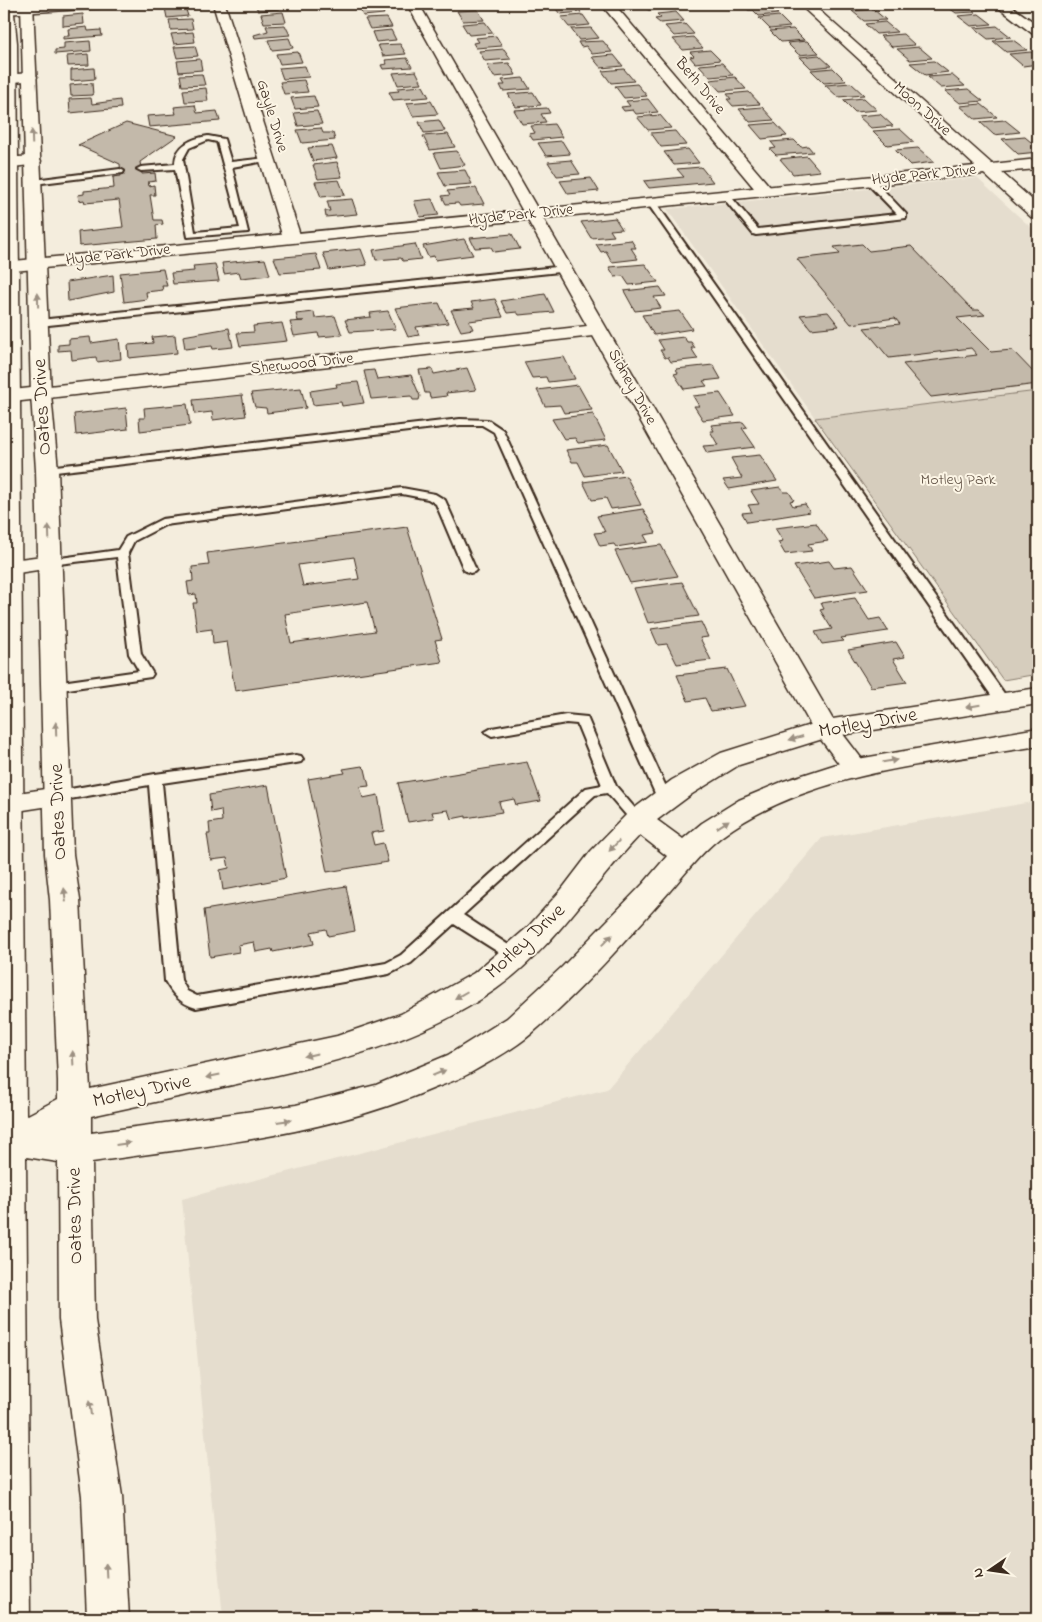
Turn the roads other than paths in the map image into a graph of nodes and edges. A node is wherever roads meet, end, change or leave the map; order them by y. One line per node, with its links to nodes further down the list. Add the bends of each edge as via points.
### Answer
1 (99, 4): 7 (main road)
2 (219, 4): 14 (main road, Gayle Drive)
3 (413, 4): 28 (main road, Sidney Drive)
4 (608, 4): 24 (main road, Beth Drive)
5 (805, 4): 20 (main road, Moon Drive)
6 (1000, 4): 8 (main road)
7 (15, 8): 9 (main road, Oates Drive); 10 (main road, Oates Drive)
8 (1038, 31)
9 (7, 44): 11 (main road, Oates Drive)
10 (30, 77): 11 (main road); 13 (main road, Oates Drive, one-way to 10)
11 (6, 79): 12 (main road, Oates Drive)
12 (6, 120): 15 (main road, Oates Drive)
13 (33, 160): 15 (main road); 23 (main road, Oates Drive)
14 (267, 160): 17 (lane); 31 (main road, Gayle Drive)
15 (6, 163): 27 (main road, Oates Drive)
16 (1038, 164): 20 (main road, Hyde Park Drive)
17 (228, 165): 18 (lane, via 221,141 214,139 190,143 180,152); 30 (lane, via 245,230)
18 (179, 166): 19 (lane); 30 (lane, via 192,235)
19 (141, 169)
20 (988, 169): 22 (main road, Hyde Park Drive); 29 (main road, Moon Drive)
21 (120, 171): 23 (lane)
22 (869, 180): 24 (main road, Hyde Park Drive); 25 (lane, via 903,216 756,232)
23 (34, 182): 32 (main road, Oates Drive)
24 (765, 191): 25 (main road, Hyde Park Drive)
25 (725, 194): 26 (main road, Hyde Park Drive)
26 (650, 202): 28 (main road, Hyde Park Drive); 49 (lane)
27 (6, 212): 33 (main road, Oates Drive)
28 (534, 214): 31 (main road, Hyde Park Drive); 34 (main road, Sidney Drive)
29 (1038, 214)
30 (241, 237): 31 (main road, Hyde Park Drive); 32 (main road, Hyde Park Drive)
31 (292, 238)
32 (38, 263): 33 (main road, Hyde Park Drive); 35 (main road, Oates Drive, one-way to 32)
33 (6, 267): 36 (main road, Oates Drive)
34 (566, 269): 35 (lane); 37 (main road, Sidney Drive)
35 (39, 323): 38 (main road, Oates Drive)
36 (6, 327): 39 (main road, Oates Drive)
37 (600, 330): 38 (main road, Sherwood Drive); 50 (main road, Sidney Drive)
38 (41, 394): 39 (main road, Sherwood Drive); 40 (main road, Oates Drive)
39 (7, 397): 41 (main road, Oates Drive)
40 (47, 470): 43 (main road, Oates Drive, one-way to 40); 58 (lane, via 460,422 484,422 498,430)
41 (7, 477): 44 (main road, Oates Drive)
42 (122, 552): 43 (lane); 45 (lane, via 130,539 162,522 402,491 431,496 441,502); 47 (lane, via 135,654 147,674)
43 (50, 562): 44 (main road); 47 (main road, Oates Drive)
44 (7, 568): 46 (main road, Oates Drive)
45 (470, 570)
46 (7, 676): 59 (main road, Oates Drive)
47 (54, 687): 57 (main road, Oates Drive, one-way to 47)
48 (1038, 696): 49 (main road, Motley Drive)
49 (1003, 702): 50 (main road, Motley Drive, one-way to 50)
50 (826, 729): 54 (main road, Sidney Drive); 58 (main road, Motley Drive, one-way to 58, via 730,759)
51 (492, 732): 56 (lane, via 566,719 582,720)
52 (1038, 737): 54 (main road, Motley Drive, one-way to 52)
53 (296, 759): 55 (lane)
54 (855, 767): 61 (main road, Motley Drive, one-way to 54, via 712,830 749,807)
55 (155, 780): 57 (lane); 62 (lane, via 173,981 182,995 189,999 196,1002 389,968 406,959)
56 (610, 788): 60 (lane); 62 (lane, via 591,791)
57 (59, 796): 59 (main road); 65 (main road, Oates Drive, one-way to 57, via 65,900 59,854)
58 (664, 800): 60 (main road, Motley Drive)
59 (7, 803): 64 (main road, Oates Drive)
60 (638, 820): 61 (main road); 63 (main road, Motley Drive, one-way to 63, via 539,935)
61 (684, 854): 67 (main road, Motley Drive, one-way to 61, via 296,1119 381,1098 459,1064 518,1027 562,986)
62 (453, 916): 63 (lane)
63 (514, 956): 65 (main road, Motley Drive, one-way to 65, via 485,981 412,1022 338,1049)
64 (6, 958): 66 (main road, Oates Drive)
65 (74, 1106): 66 (main road, Motley Drive); 67 (main road, Oates Drive)
66 (7, 1141): 67 (main road, Motley Drive); 68 (main road, Oates Drive)
67 (75, 1150): 70 (main road, Oates Drive, one-way to 67, via 102,1496 77,1320)
68 (6, 1382): 69 (main road, Oates Drive)
69 (9, 1618)
70 (108, 1618)

